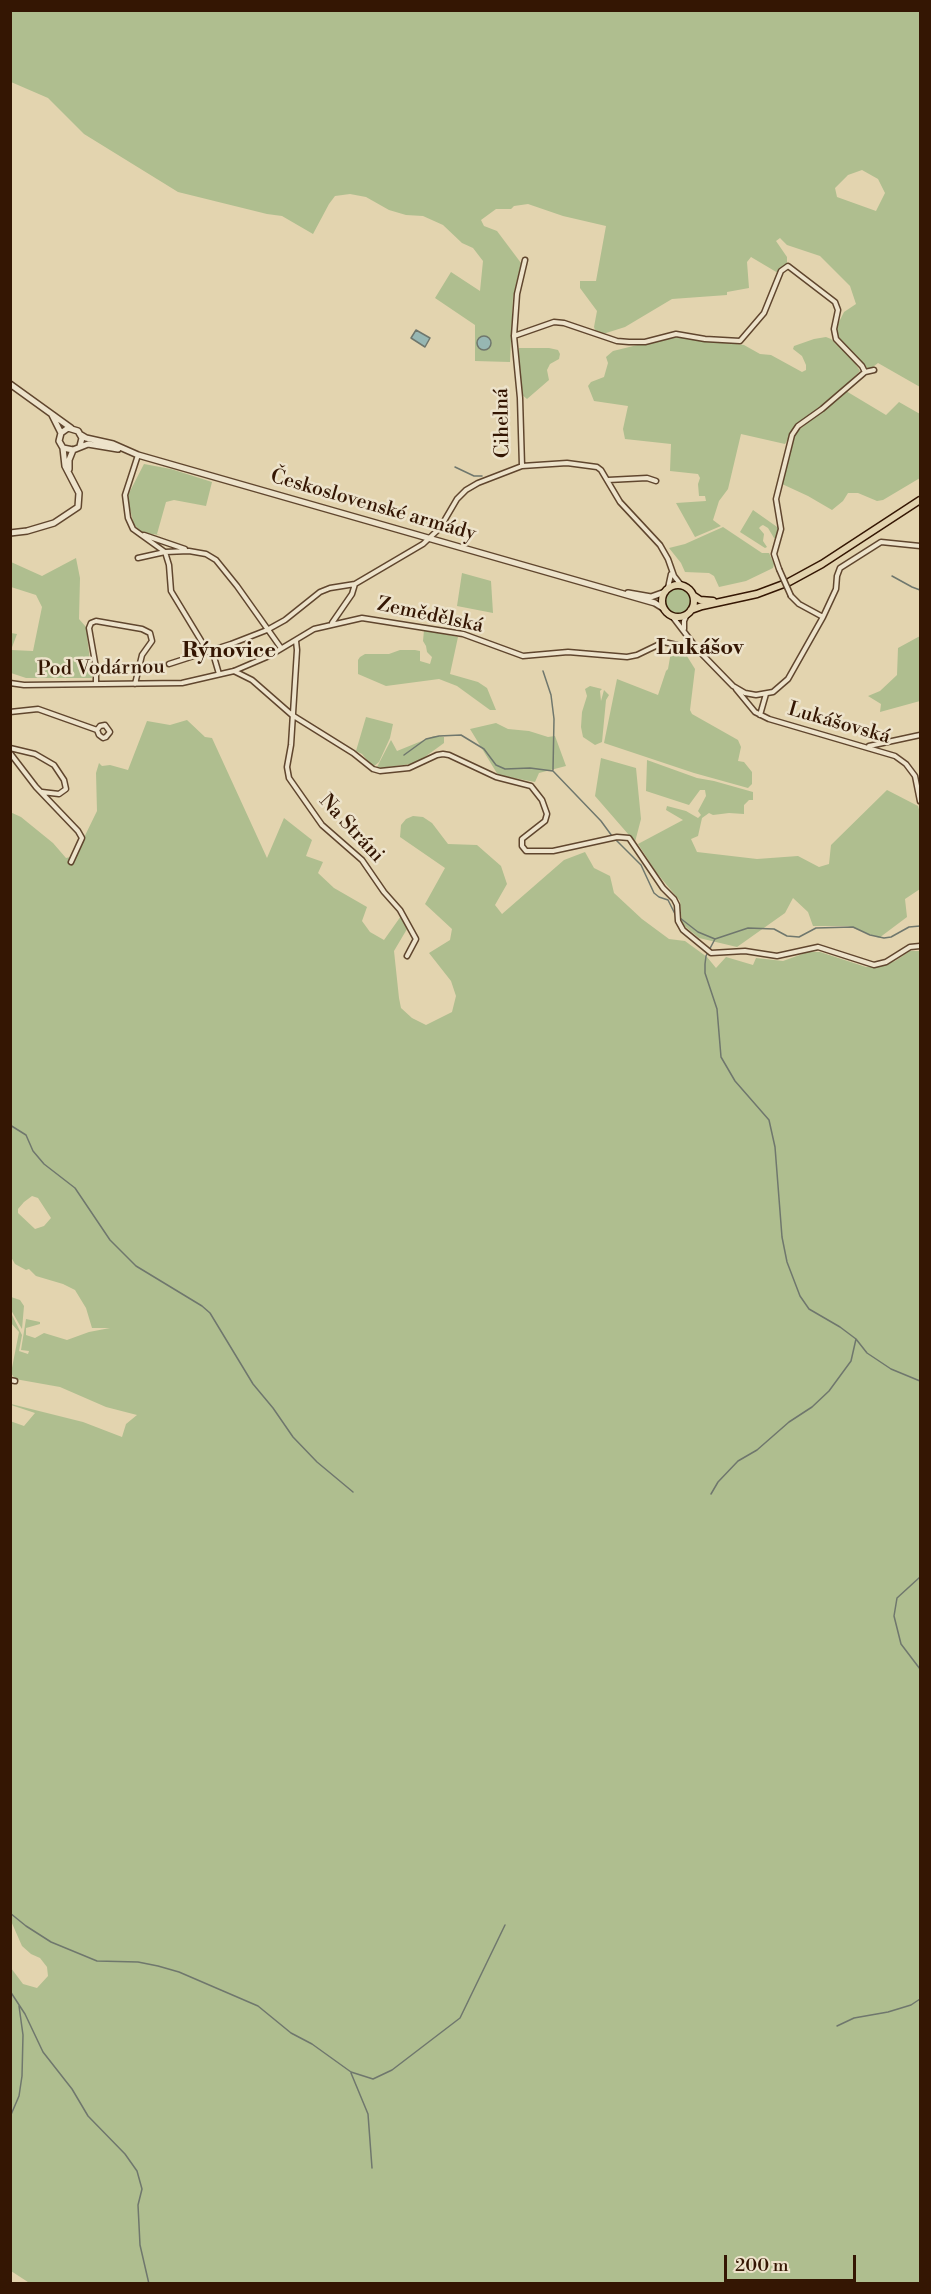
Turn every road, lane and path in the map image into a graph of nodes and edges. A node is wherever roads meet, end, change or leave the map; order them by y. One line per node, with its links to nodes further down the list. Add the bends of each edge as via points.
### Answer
1 (525, 260): 2 (street, Cihelná, via 517,294)
2 (514, 336): 4 (street, via 554,322 629,342 676,334 740,341 764,313 781,271 791,266 835,302 835,336); 15 (street, Cihelná)
3 (874, 370): 4 (street)
4 (865, 372): 37 (street, bridge, via 798,426 792,435 776,499 781,529 774,554 779,569 791,596)
5 (10, 384): 6 (street)
6 (51, 414): 7 (street); 8 (street)
7 (75, 428): 8 (street); 9 (street)
8 (61, 433): 11 (street, via 59,441)
9 (81, 435): 10 (street); 13 (street, Československé armády)
10 (80, 446): 12 (street); 13 (street, Československé armády, via 94,444)
11 (63, 448): 12 (street); 16 (street)
12 (73, 450): 16 (street)
13 (123, 450): 14 (street, Československé armády)
14 (138, 455): 21 (street, via 125,495 128,518); 22 (street, Československé armády)
15 (522, 466): 17 (street, via 567,463 597,467); 22 (street, Cihelná, via 466,490)
16 (68, 471): 20 (street, via 80,499 78,507 44,527)
17 (608, 480): 18 (street); 27 (street, via 620,502 660,545)
18 (656, 481)
19 (921, 500): 33 (main road, via 805,574 773,589)
20 (10, 533)
21 (138, 533): 24 (street); 25 (street)
22 (428, 539): 28 (street, Cihelná); 31 (street, Československé armády)
23 (920, 546): 37 (street, via 881,542 845,564 838,572 836,590)
24 (189, 551): 25 (street); 39 (street, via 216,560)
25 (165, 552): 26 (street); 44 (street, via 171,591)
26 (138, 558)
27 (671, 567): 29 (street); 30 (street)
28 (355, 584): 38 (street); 39 (street, via 320,592)
29 (681, 585): 30 (main road, Československé armády); 32 (main road)
30 (666, 590): 31 (street, Československé armády, via 651,597); 34 (main road)
31 (615, 591): 34 (street, Československé armády)
32 (694, 596): 33 (main road, via 702,601); 35 (main road)
33 (726, 601): 35 (main road)
34 (663, 608): 36 (main road, Československé armády)
35 (689, 612): 36 (main road); 40 (street)
36 (672, 616): 40 (street, Československé armády)
37 (823, 617): 52 (street, via 788,679)
38 (332, 624): 41 (street, Zemědělská, via 314,629); 43 (street, Zemědělská, via 362,618 386,620 463,634 523,656 568,652 627,657 664,642)
39 (267, 630): 42 (street); 44 (street)
40 (685, 632): 43 (street, Československé armády)
41 (296, 641): 42 (street, Zemědělská); 54 (street, Na Stráni)
42 (281, 648): 46 (street, Zemědělská)
43 (698, 650): 51 (street, Československé armády)
44 (210, 651): 45 (street); 47 (street)
45 (169, 664)
46 (234, 671): 47 (street, Pod Vodárnou); 54 (street, via 252,680)
47 (219, 674): 50 (street, Pod Vodárnou, via 182,683)
48 (10, 682): 49 (street, Pod Vodárnou)
49 (96, 683): 50 (street, Pod Vodárnou); 50 (street, via 89,628 96,621 150,633 152,641 142,655)
50 (135, 684)
51 (733, 686): 52 (street, Československé armády, via 749,694); 55 (street, Lukášovská)
52 (766, 694): 55 (street)
53 (10, 712): 56 (street, via 38,709)
54 (292, 715): 64 (street, via 373,769 409,768 437,755 449,755 496,777 531,786 547,814 545,821 522,840 526,851 553,851 617,837 629,838 674,899 683,930 708,951 777,956 818,947 874,965 910,947); 65 (street, Na Stráni, via 289,778 322,825 362,860 407,920 416,939)
55 (760, 715): 58 (street, Lukášovská)
56 (97, 730)
57 (921, 735): 58 (street)
58 (865, 746): 62 (street, Lukášovská, via 906,764 915,776)
59 (10, 747): 61 (street, via 54,765 66,785 63,792)
60 (10, 753): 61 (street)
61 (42, 792): 63 (street, via 82,838)
62 (921, 801)
63 (71, 862)
64 (921, 946)
65 (407, 956)

